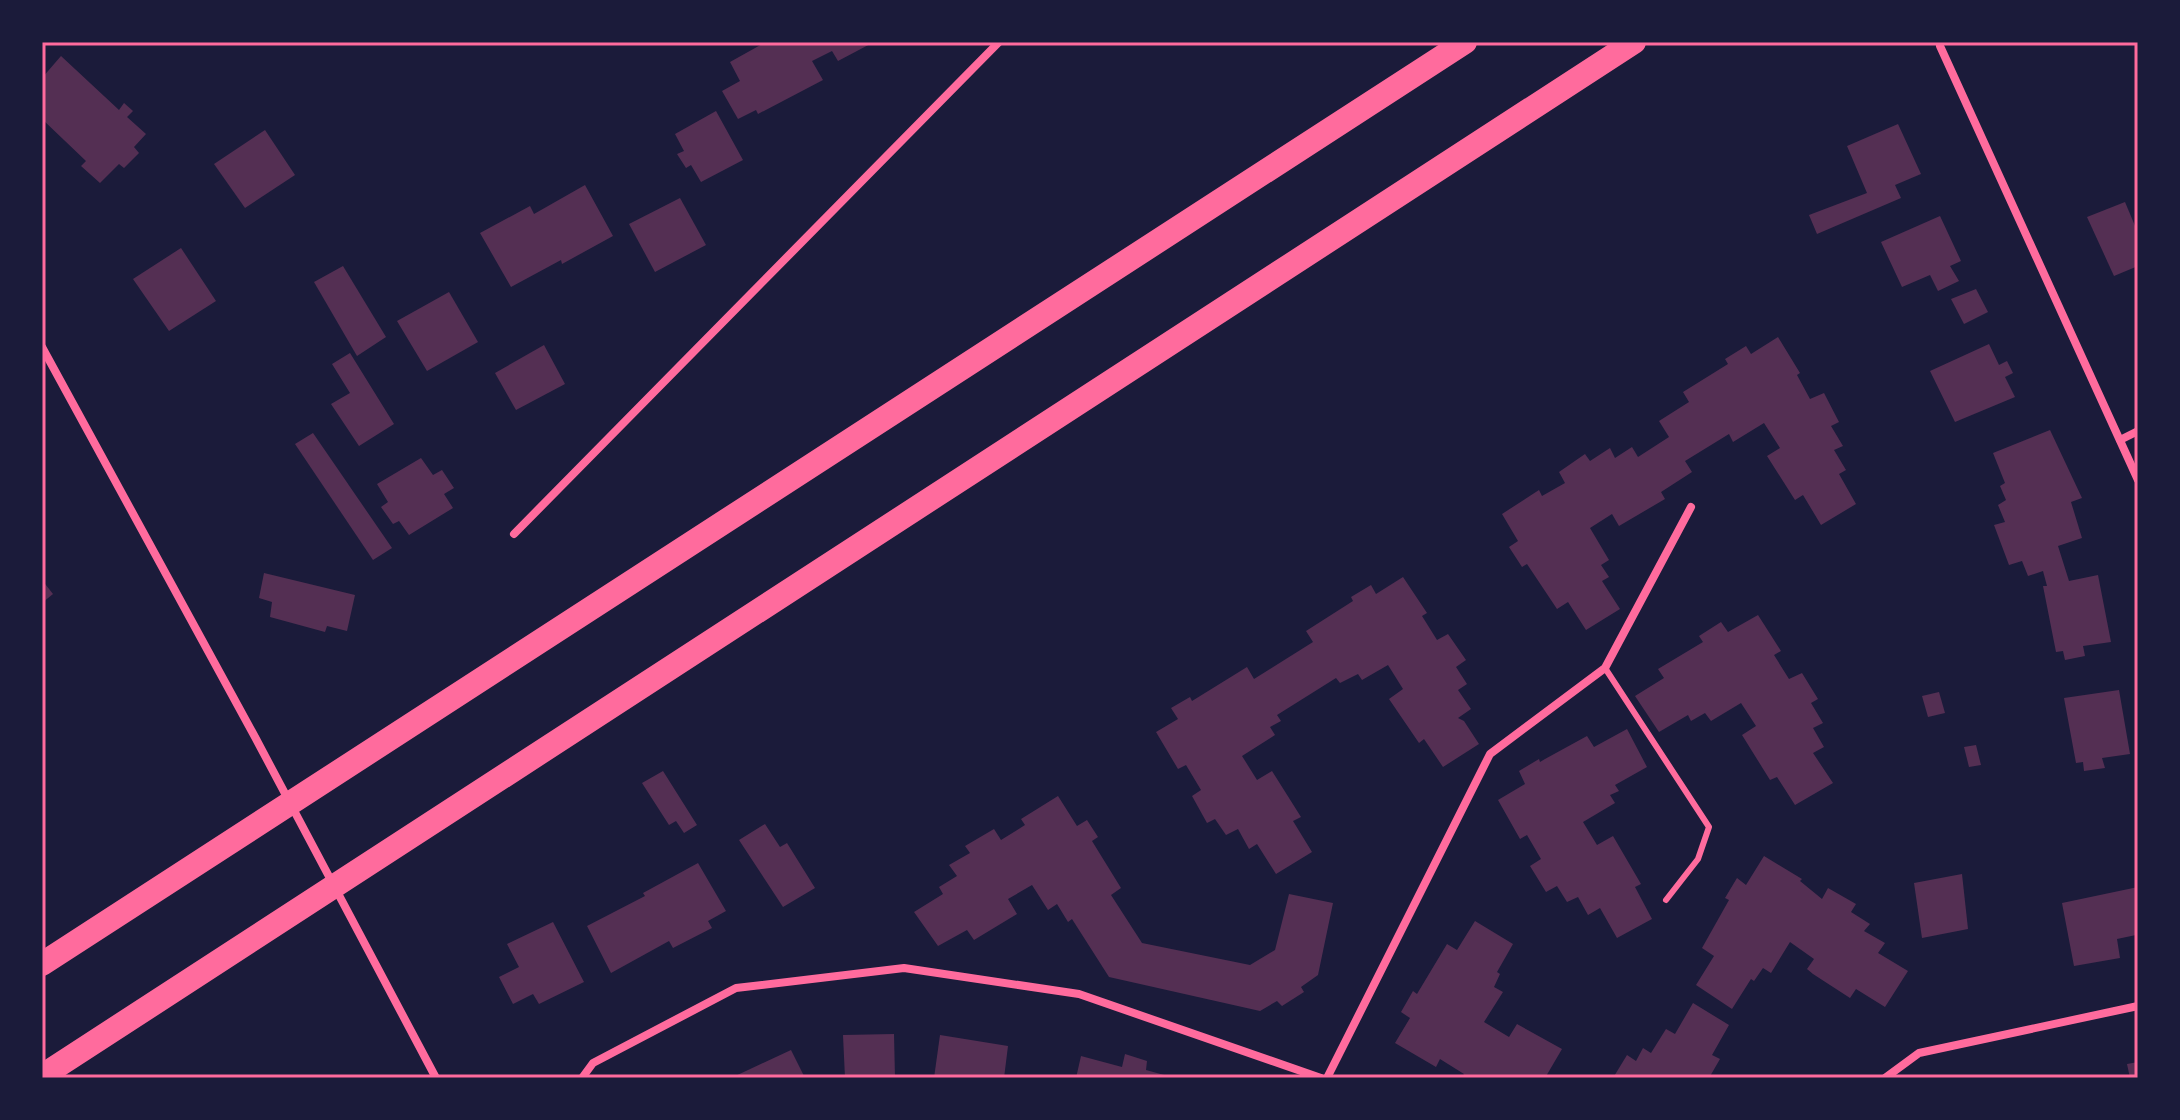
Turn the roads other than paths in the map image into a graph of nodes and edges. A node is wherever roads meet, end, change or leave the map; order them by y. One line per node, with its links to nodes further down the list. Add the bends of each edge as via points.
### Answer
1 (999, 42): 11 (street)
2 (1465, 42): 14 (highway)
3 (1655, 42): 4 (highway)
4 (1632, 43): 16 (highway)
5 (1940, 46): 8 (street)
6 (42, 347): 17 (street)
7 (2138, 431): 8 (street)
8 (2120, 440): 9 (street)
9 (2138, 480)
10 (1691, 507): 12 (street)
11 (514, 534)
12 (1605, 668): 13 (lane, via 1709,827 1698,859); 20 (street, via 1490,754)
13 (1666, 900)
14 (42, 964)
15 (2138, 1006): 21 (street, via 1919,1053)
16 (42, 1076)
17 (436, 1078)
18 (582, 1078): 19 (street, via 593,1063 736,988 904,968 1079,994)
19 (1321, 1078)
20 (1327, 1078)
21 (1885, 1078)

